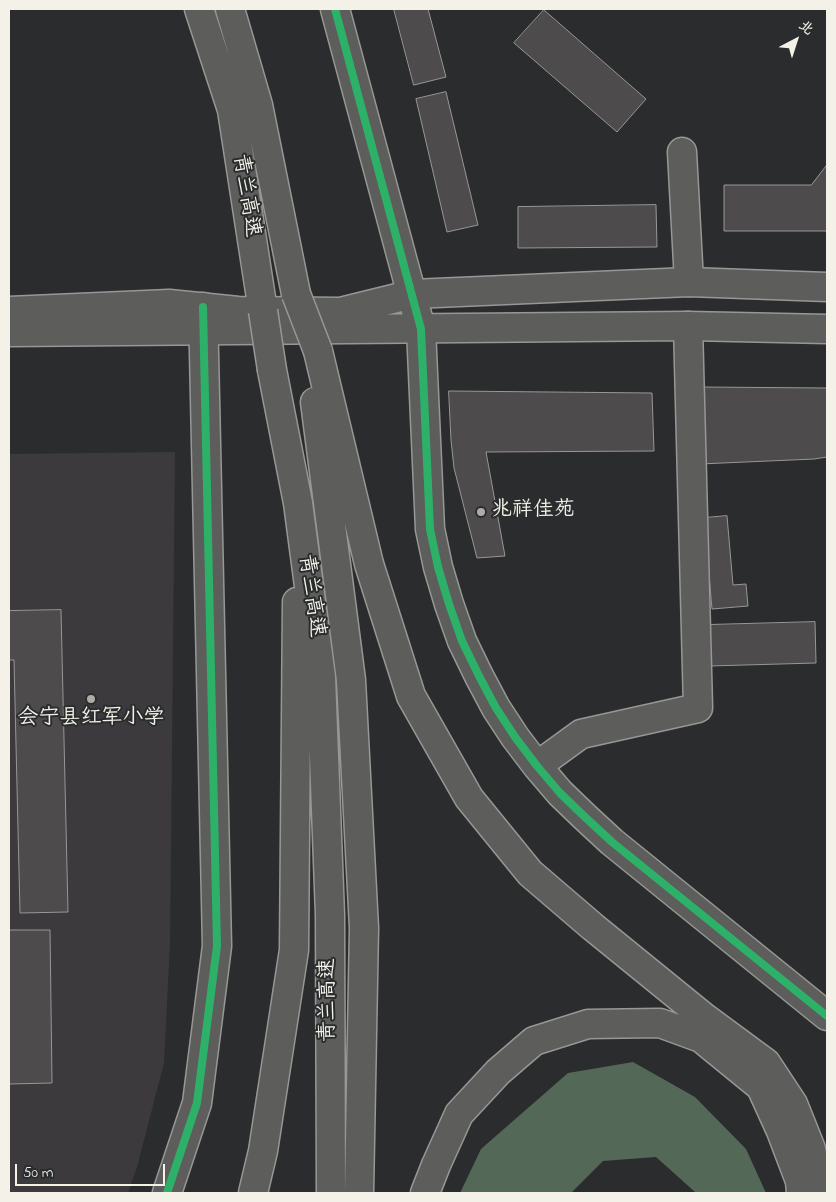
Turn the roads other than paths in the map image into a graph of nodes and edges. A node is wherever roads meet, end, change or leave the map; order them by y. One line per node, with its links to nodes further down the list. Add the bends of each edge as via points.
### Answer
1 (199, 9): 15 (main road, 青兰高速, bridge, via 232,110 272,370)
2 (230, 9): 14 (main road, 青兰高速, bridge, via 258,105 296,294)
3 (335, 9): 7 (main road)
4 (682, 152): 5 (main road)
5 (688, 282): 6 (main road); 7 (main road)
6 (827, 287)
7 (413, 294): 9 (main road, via 340,312 238,311); 11 (main road)
8 (9, 311): 9 (main road, via 168,304)
9 (204, 319): 11 (main road); 13 (main road); 18 (main road, via 217,946 197,1103)
10 (688, 326): 11 (main road); 12 (main road); 16 (main road, via 698,708 581,734)
11 (421, 328): 16 (main road, via 430,529 438,567 462,641 478,676 515,738)
12 (827, 329)
13 (9, 332)
14 (313, 352): 21 (main road, 青兰高速, via 351,680 364,928); 24 (main road, via 369,564 411,696 470,798 530,873 705,1018 766,1063 792,1104 811,1149)
15 (298, 503): 19 (main road, via 294,950 263,1151); 20 (main road, 青兰高速, via 321,677 330,914)
16 (537, 766): 17 (main road, via 560,793 612,842)
17 (827, 1016)
18 (167, 1193)
19 (253, 1193)
20 (331, 1193)
21 (359, 1193)
22 (425, 1193): 23 (main road, via 459,1114 498,1072 534,1041 588,1024 660,1023 701,1038 761,1087 800,1181)
23 (801, 1193)
24 (821, 1193)

